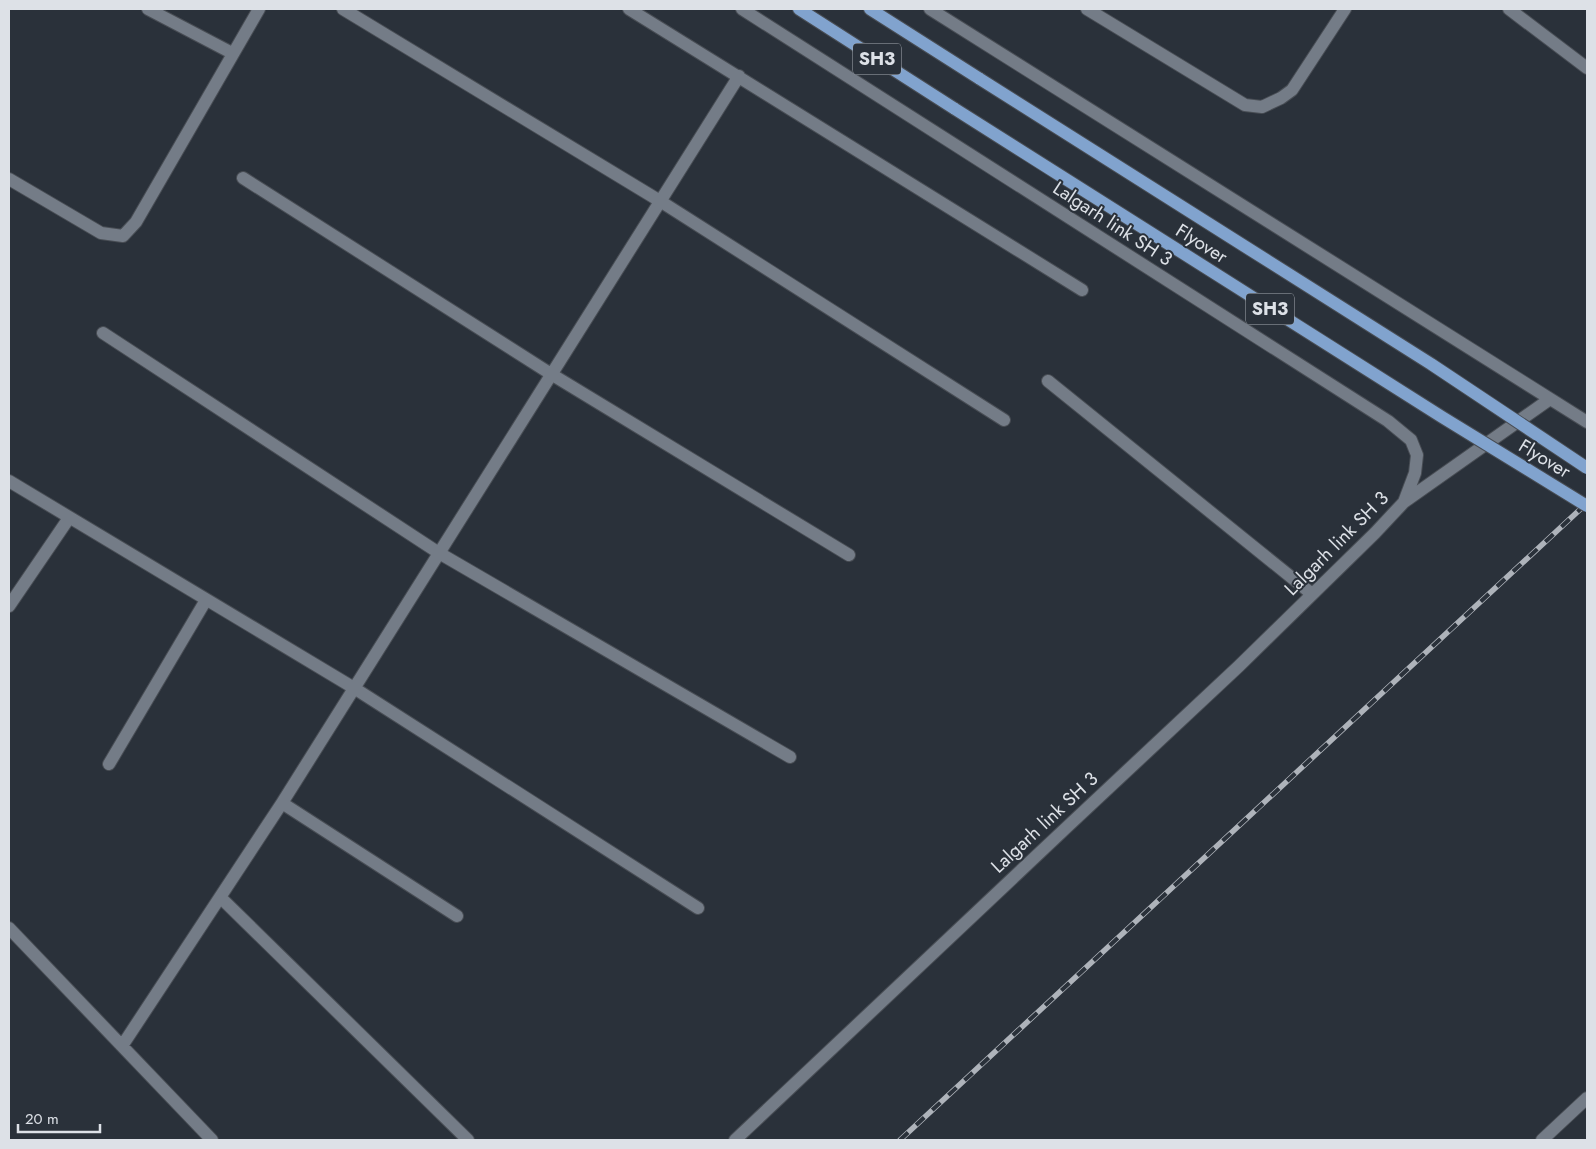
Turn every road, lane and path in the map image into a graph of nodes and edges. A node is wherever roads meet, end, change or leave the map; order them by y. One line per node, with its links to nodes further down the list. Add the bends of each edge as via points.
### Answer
1 (148, 9): 12 (street)
2 (259, 9): 12 (street)
3 (343, 9): 17 (street)
4 (629, 9): 14 (street)
5 (742, 9): 27 (street, Lalgarh link SH 3, via 1388,420 1411,440 1417,455 1415,473)
6 (799, 9): 28 (main road, Flyover / SH3, bridge)
7 (870, 9): 25 (main road, Flyover / SH3, bridge, via 1431,364)
8 (930, 9): 22 (street)
9 (1087, 9): 10 (street, via 1245,105 1262,107 1292,90)
10 (1344, 9)
11 (1509, 9): 13 (street)
12 (232, 53): 16 (street, via 136,222 123,236 101,233)
13 (1587, 68)
14 (739, 76): 17 (street); 18 (street)
15 (243, 178): 20 (street)
16 (9, 179)
17 (660, 201): 20 (street); 23 (street)
18 (1082, 290)
19 (103, 333): 30 (street)
20 (551, 374): 30 (street); 31 (street)
21 (1048, 381): 32 (street)
22 (1550, 399): 24 (street); 27 (street)
23 (1004, 420)
24 (1587, 422)
25 (1587, 468)
26 (9, 482): 29 (street)
27 (1404, 502): 32 (street, Lalgarh link SH 3)
28 (1587, 506)
29 (69, 518): 33 (street); 34 (street)
30 (439, 553): 35 (street); 36 (street)
31 (849, 555)
32 (1312, 594): 47 (street, Lalgarh link SH 3)
33 (206, 600): 35 (street); 37 (street)
34 (9, 606)
35 (354, 688): 38 (street); 40 (street)
36 (790, 757)
37 (108, 764)
38 (282, 803): 39 (street); 41 (street)
39 (220, 897): 43 (street); 46 (street)
40 (698, 908)
41 (457, 916)
42 (9, 928): 43 (street)
43 (122, 1046): 45 (street)
44 (1587, 1098): 48 (street)
45 (212, 1140)
46 (468, 1140)
47 (735, 1140)
48 (1542, 1140)

